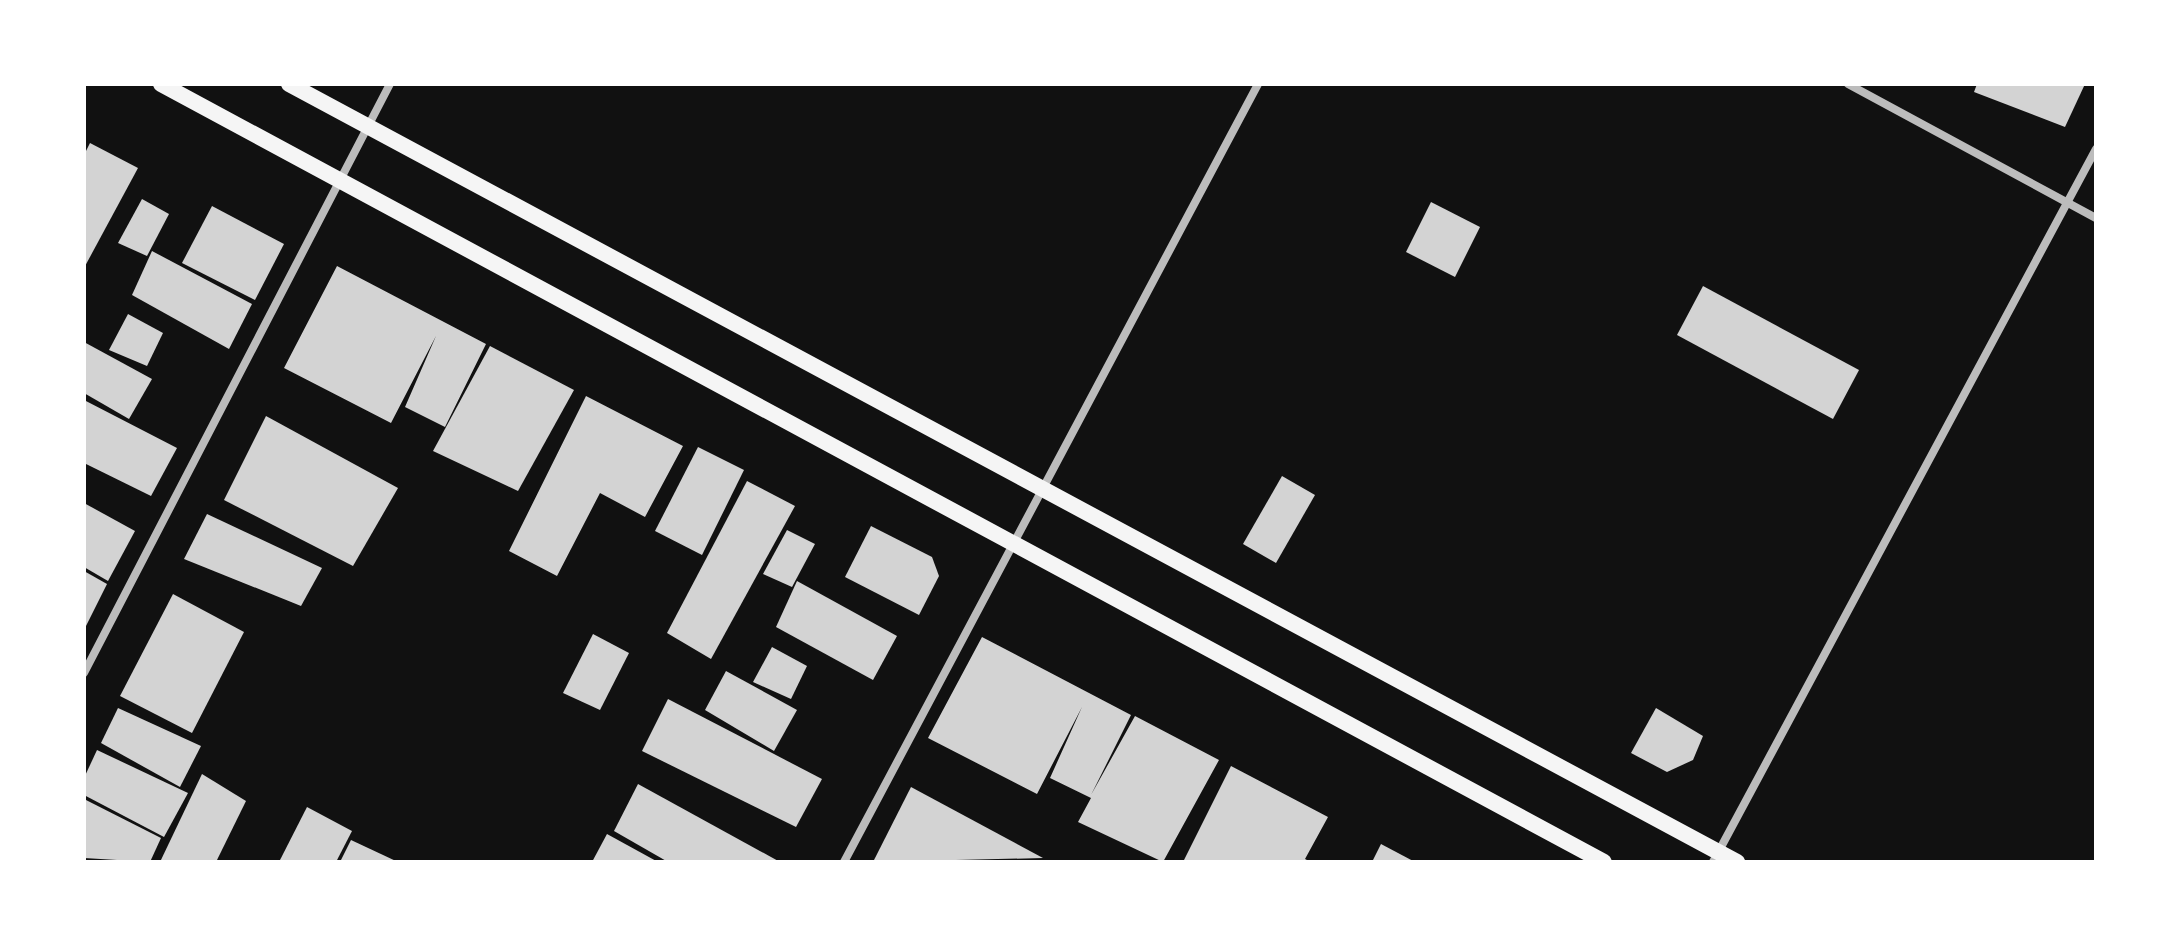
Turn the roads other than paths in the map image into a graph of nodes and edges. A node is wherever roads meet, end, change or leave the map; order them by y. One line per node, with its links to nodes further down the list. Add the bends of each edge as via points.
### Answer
1 (161, 84): 8 (main road)
2 (289, 84): 6 (main road)
3 (390, 84): 6 (street)
4 (1258, 84): 11 (street)
5 (1848, 84): 9 (street)
6 (368, 126): 8 (street); 11 (main road)
7 (2096, 149): 9 (street)
8 (339, 180): 12 (main road); 13 (street)
9 (2067, 202): 10 (street); 14 (street)
10 (2096, 218)
11 (1043, 491): 12 (street); 14 (main road)
12 (1014, 544): 15 (street); 16 (main road)
13 (84, 673)
14 (1716, 857): 17 (main road)
15 (844, 862)
16 (1604, 862)
17 (1737, 862)

